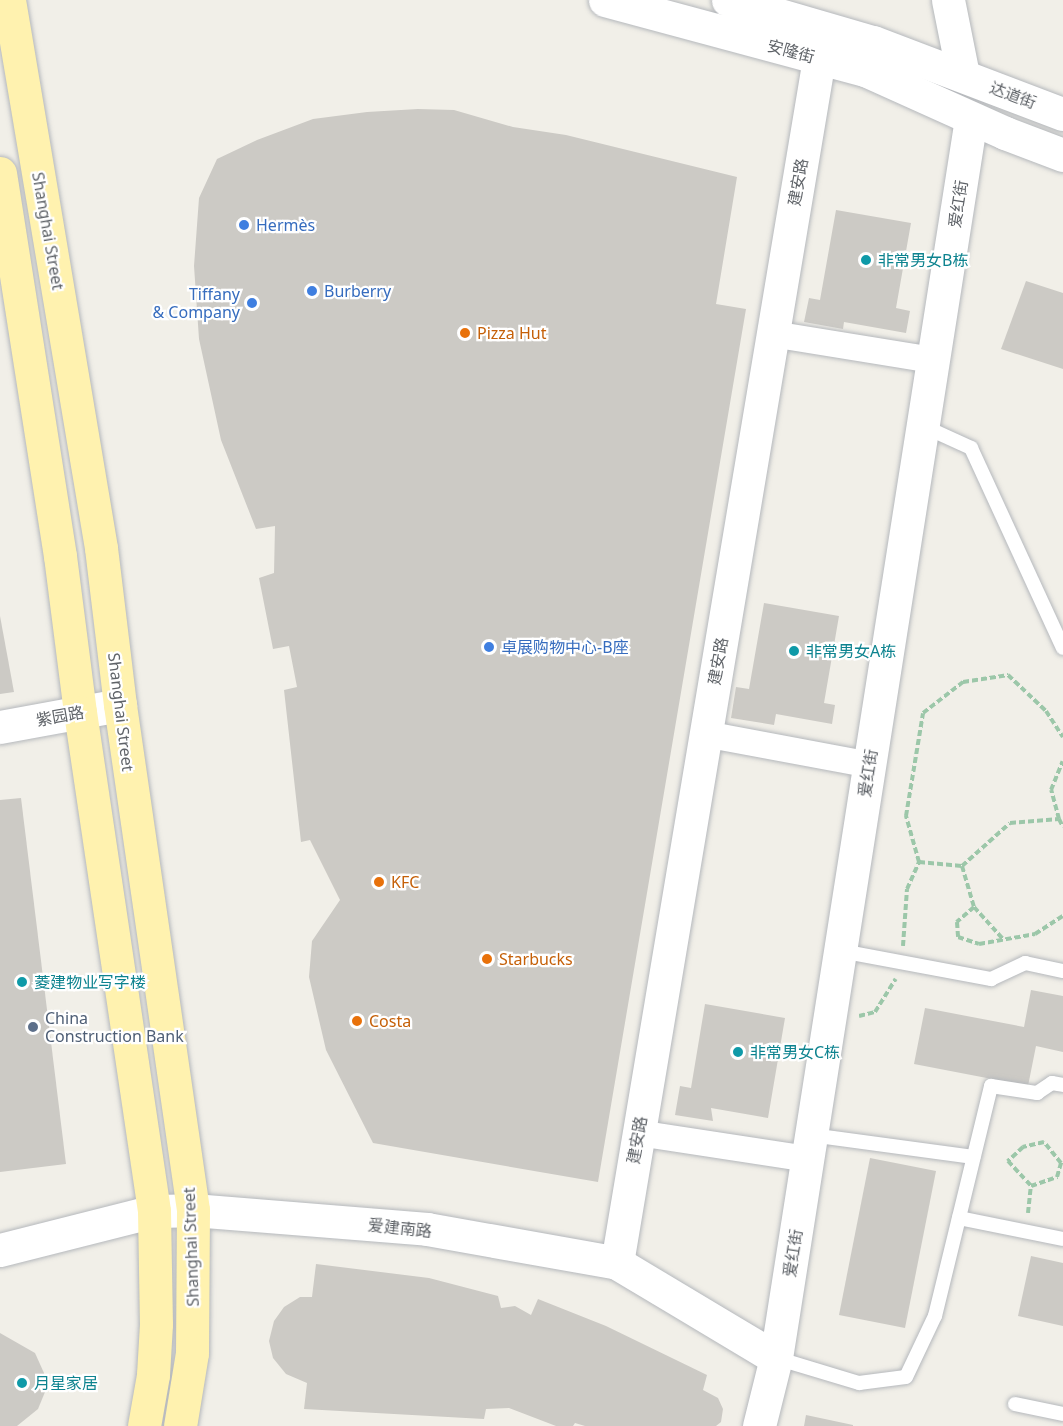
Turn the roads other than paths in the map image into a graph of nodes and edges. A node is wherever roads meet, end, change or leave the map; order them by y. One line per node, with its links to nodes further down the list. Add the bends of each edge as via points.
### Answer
1 (9, 0): 16 (main road, Shanghai Street, via 101,548)
2 (605, 0): 5 (street, 安隆街)
3 (729, 0): 6 (street, 安隆街, via 873,42)
4 (948, 0): 6 (street)
5 (819, 59): 8 (street, 安隆街, via 865,70); 12 (street, 建安路)
6 (963, 75): 7 (street, 达道街); 8 (street)
7 (1063, 114)
8 (971, 118): 9 (street); 13 (street, 爱红街)
9 (1063, 155)
10 (0, 173): 11 (main road)
11 (7, 250): 17 (main road, via 60,556)
12 (772, 334): 13 (street); 19 (street, 建安路)
13 (933, 360): 14 (street, 爱红街)
14 (923, 426): 15 (lane, via 971,448); 20 (street, 爱红街)
15 (1063, 648)
16 (120, 705): 17 (street, 紫园路); 27 (main road, Shanghai Street)
17 (80, 712): 18 (street, 紫园路); 28 (main road)
18 (0, 727)
19 (705, 734): 20 (street); 24 (street, 建安路)
20 (870, 765): 21 (street, 爱红街)
21 (840, 951): 22 (lane, via 991,978 1025,963); 25 (street, 爱红街)
22 (1063, 971)
23 (1063, 1085): 26 (lane, via 1052,1083 1037,1094 991,1086)
24 (638, 1133): 25 (street); 32 (street, 建安路)
25 (810, 1147): 26 (lane); 33 (street, 爱红街)
26 (974, 1157): 29 (lane)
27 (193, 1210): 28 (street, 爱建南路); 32 (street, 爱建南路, via 427,1229); 37 (main road, Shanghai Street, via 192,1353)
28 (154, 1211): 31 (street, 爱建南路); 36 (main road, via 156,1324)
29 (959, 1218): 30 (lane); 33 (lane, via 935,1316 906,1377 859,1383)
30 (1063, 1239)
31 (0, 1250)
32 (616, 1263): 33 (street, 爱建南路)
33 (776, 1358): 38 (street, 爱红街)
34 (1015, 1404): 35 (lane)
35 (1063, 1414)
36 (144, 1426)
37 (180, 1426)
38 (759, 1426)

